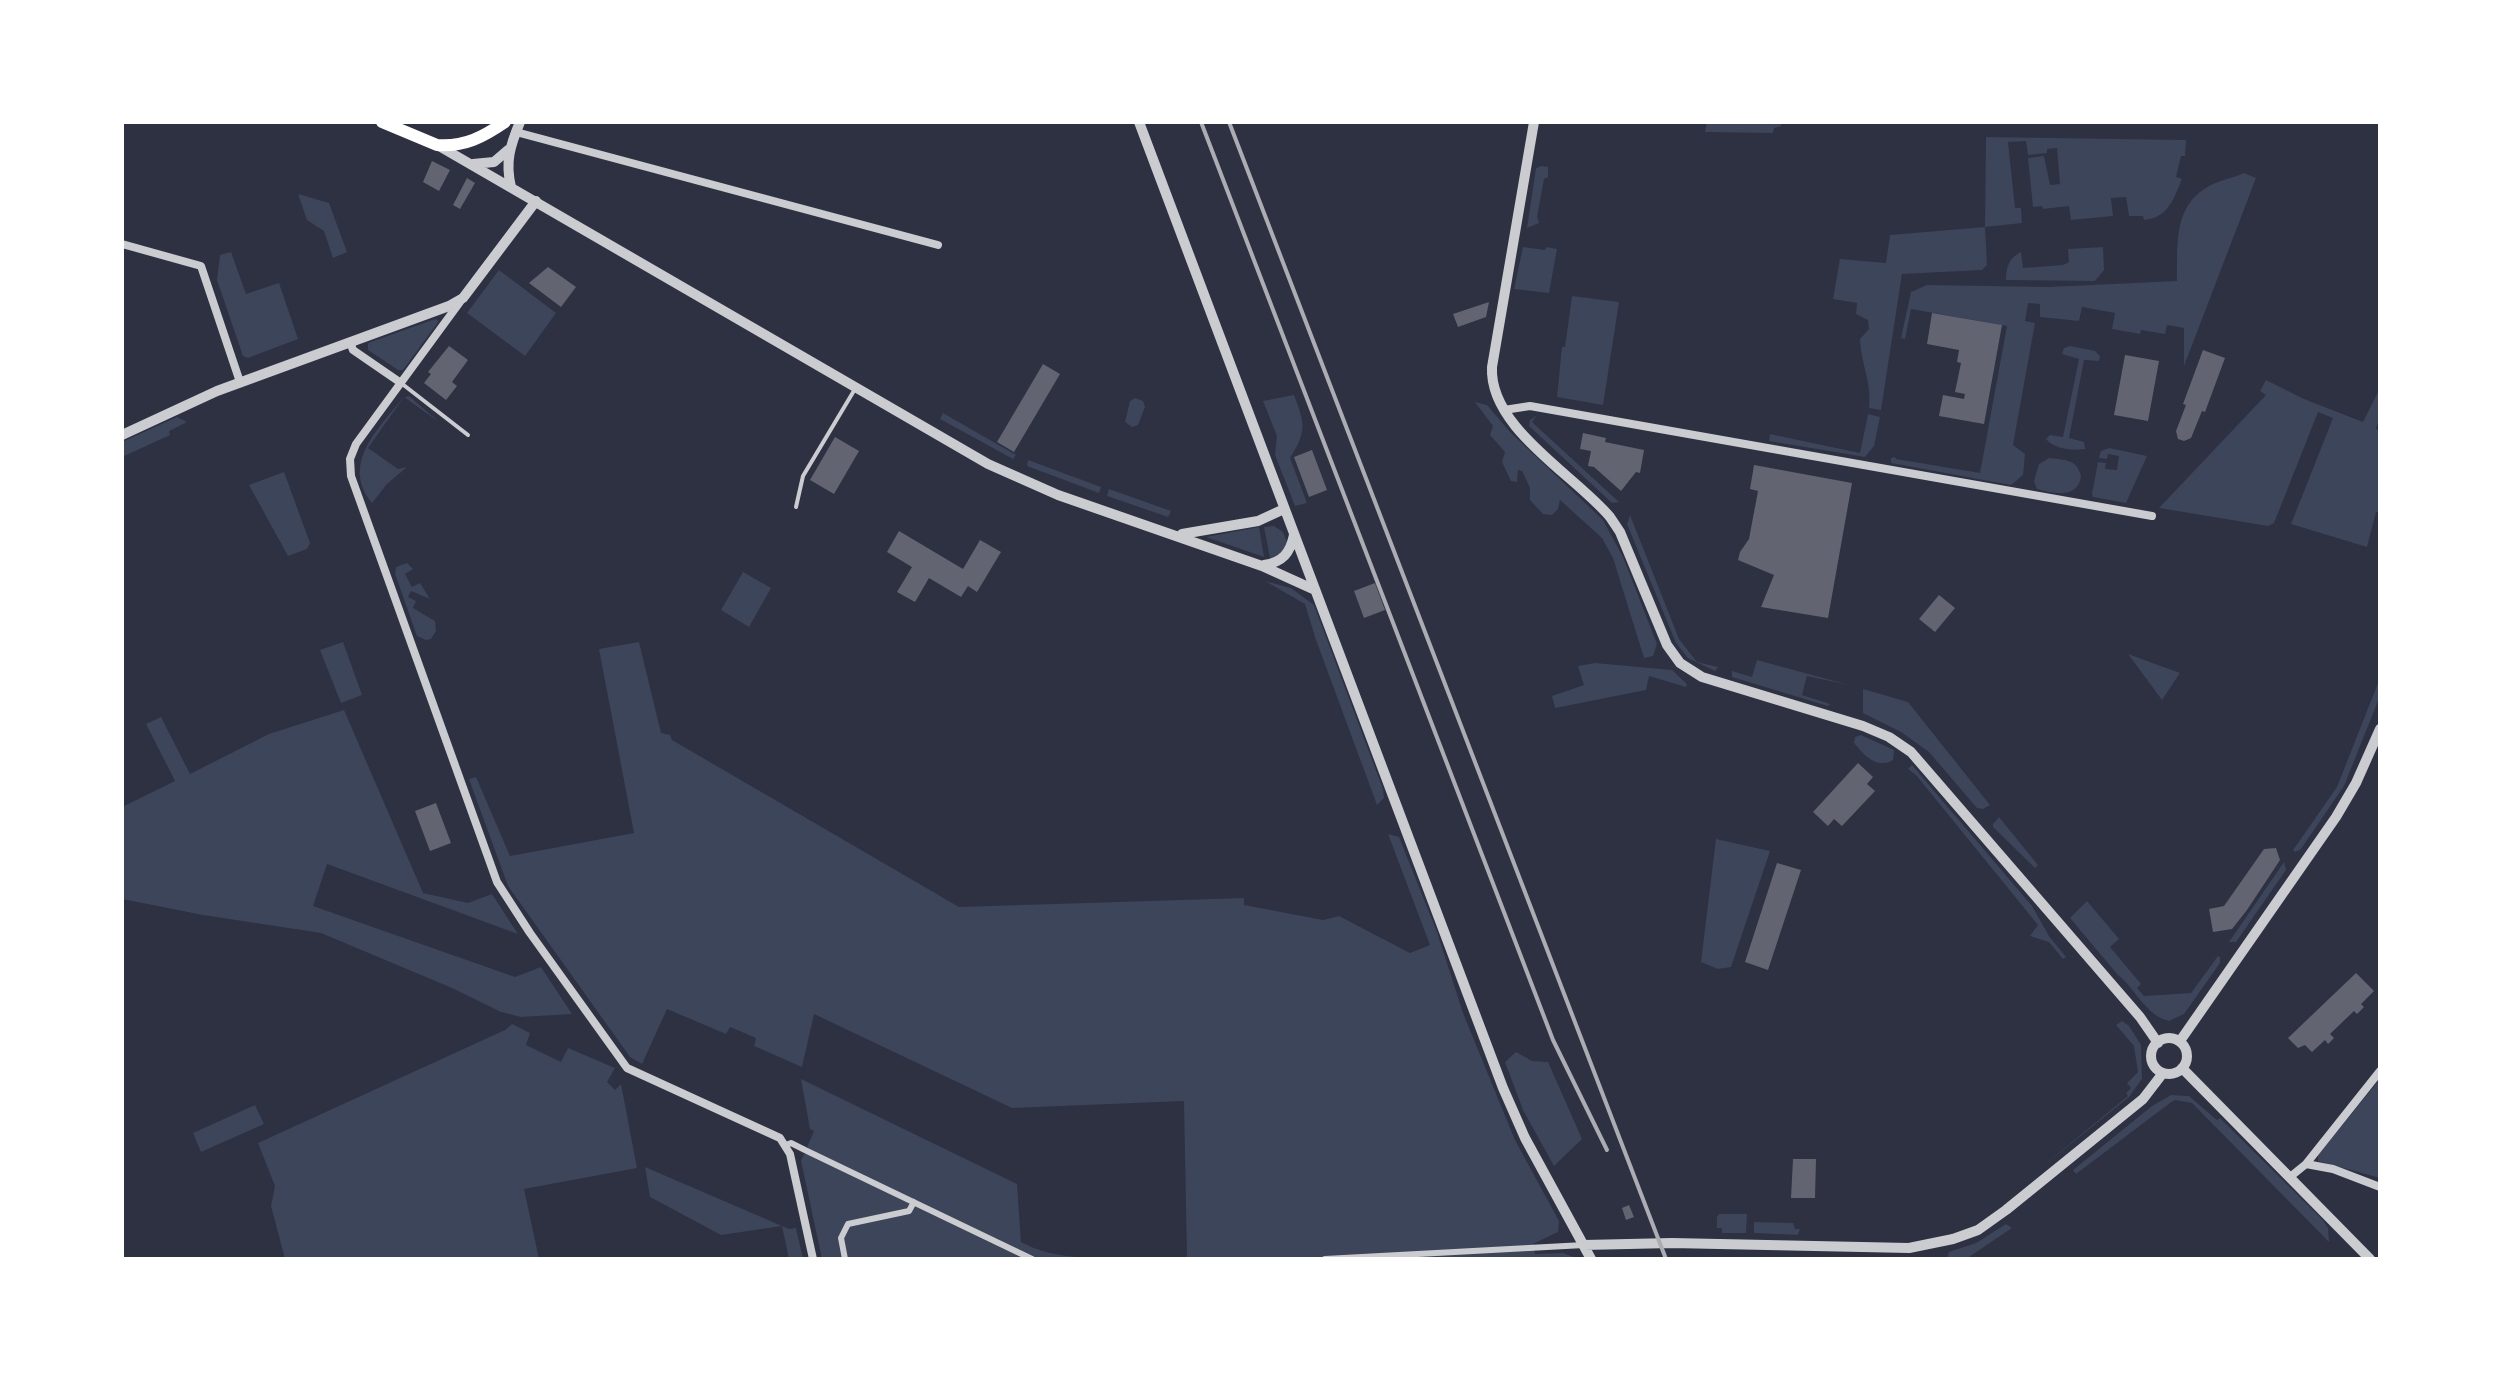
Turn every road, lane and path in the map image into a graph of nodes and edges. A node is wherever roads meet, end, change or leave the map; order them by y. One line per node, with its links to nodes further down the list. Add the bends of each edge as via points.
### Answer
1 (382, 122): 6 (main road)
2 (505, 122): 6 (main road, via 463,145)
3 (1139, 122): 22 (street)
4 (1534, 122): 18 (street, via 1492,367 1492,384)
5 (518, 127): 7 (street); 12 (street)
6 (437, 145): 8 (street)
7 (509, 150): 8 (street, via 494,162); 9 (street)
8 (467, 163): 9 (street)
9 (511, 187): 10 (street)
10 (536, 201): 13 (street); 17 (street)
11 (122, 244): 15 (street, via 201,266)
12 (938, 245)
13 (463, 298): 14 (street); 16 (street)
14 (350, 342): 15 (street); 16 (street, via 353,350)
15 (240, 382): 19 (street)
16 (401, 383): 20 (lane); 34 (street, via 356,444 351,476 497,882 627,1068 772,1132)
17 (855, 387): 21 (lane, via 803,476); 25 (street, via 1013,476)
18 (1504, 410): 23 (street, via 1530,406); 30 (street, via 1610,517 1680,663 1702,677 1863,726 1911,752 2008,860)
19 (122, 435)
20 (468, 435)
21 (796, 507)
22 (1284, 509): 24 (street); 25 (street, via 1258,521)
23 (2152, 516)
24 (1294, 534): 26 (street, via 1282,560); 27 (street)
25 (1176, 535): 26 (street)
26 (1262, 566): 27 (street)
27 (1315, 590): 39 (street, via 1503,1088)
28 (2380, 729): 29 (street, via 2336,817)
29 (2180, 1041): 30 (street, via 2168,1038); 31 (street, via 2187,1054)
30 (2158, 1043): 33 (street, via 2151,1057)
31 (2182, 1068): 33 (street); 36 (street)
32 (2380, 1071): 35 (street)
33 (2163, 1073): 39 (street, via 2143,1099 2006,1210 1978,1230 1953,1239 1909,1248)
34 (786, 1145): 38 (street); 40 (street)
35 (2306, 1164): 36 (street); 37 (street)
36 (2290, 1177): 45 (street)
37 (2380, 1187)
38 (914, 1202): 41 (street, via 909,1211 848,1224 841,1238); 42 (street)
39 (1584, 1245): 43 (street); 44 (street)
40 (813, 1259)
41 (845, 1259)
42 (1032, 1259)
43 (1325, 1259)
44 (1591, 1259)
45 (2370, 1259)

